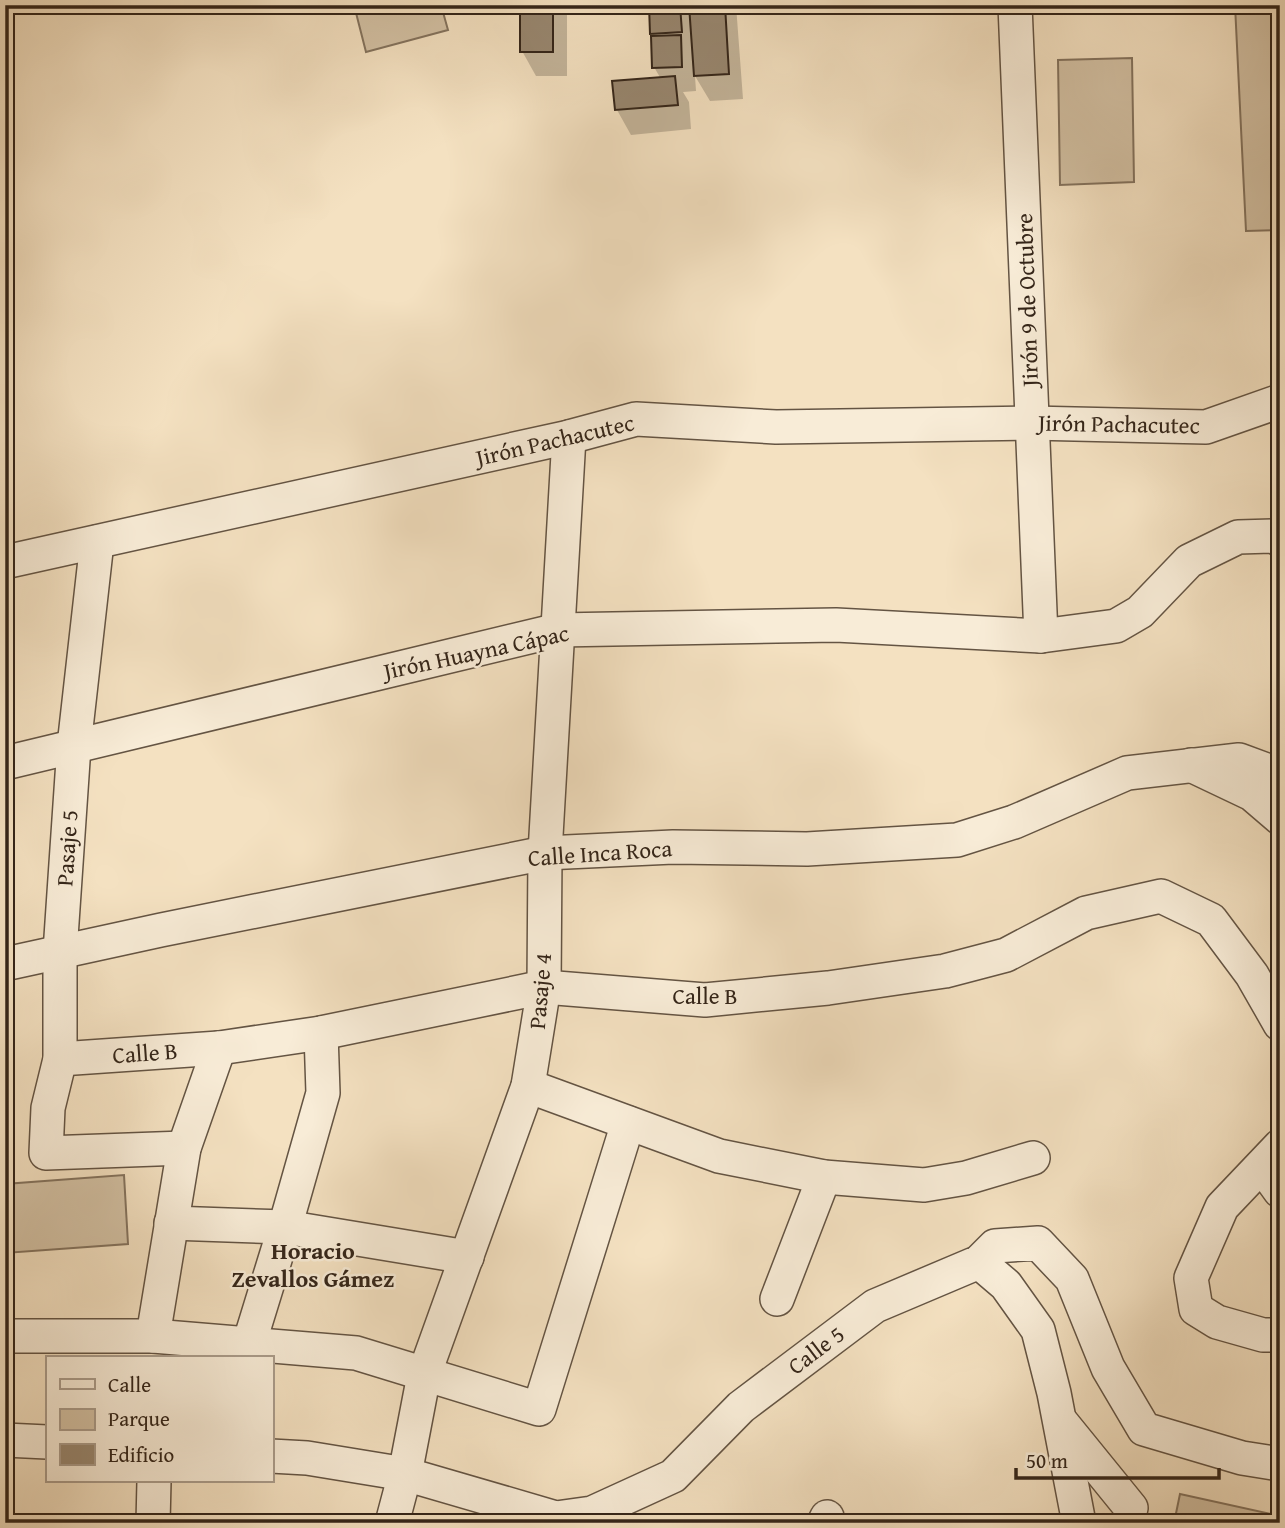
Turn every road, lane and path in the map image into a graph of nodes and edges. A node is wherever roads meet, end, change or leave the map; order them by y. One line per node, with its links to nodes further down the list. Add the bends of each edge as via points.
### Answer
1 (1015, 5): 3 (street, Jirón 9 de Octubre)
2 (1280, 401): 3 (street, Jirón Pachacutec, via 1206,427)
3 (1031, 423): 4 (street, Jirón Pachacutec, via 776,427 636,419); 9 (street, Jirón 9 de Octubre)
4 (569, 437): 6 (street, Jirón Pachacutec); 8 (street, Pasaje 4)
5 (1280, 540): 9 (street, Jirón Huayna Cápac, via 1274,536 1238,537 1189,561 1140,612 1116,626)
6 (97, 542): 7 (street, Jirón Pachacutec); 10 (street, Pasaje 5)
7 (5, 562)
8 (558, 630): 9 (street, Jirón Huayna Cápac, via 836,625); 10 (street, Jirón Huayna Cápac); 15 (street, Pasaje 4)
9 (1041, 636)
10 (74, 746): 11 (street, Jirón Huayna Cápac); 16 (street, Pasaje 5)
11 (5, 763)
12 (1191, 765): 13 (street, Calle Inca Roca, via 1239,760); 14 (street, via 1252,794); 15 (street, Calle Inca Roca, via 1127,773 1014,822 957,840 807,849 673,846)
13 (1280, 775)
14 (1280, 818)
15 (545, 853): 16 (street, Calle Inca Roca); 18 (street, Pasaje 4)
16 (60, 952): 17 (street, Calle Inca Roca); 22 (street, Pasaje 5)
17 (5, 964)
18 (544, 987): 19 (street, Calle B, via 705,1000 880,981 1006,955 1086,913 1161,896 1211,920 1252,975); 20 (street, Calle B); 23 (street, Pasaje 4)
19 (1280, 1024)
20 (321, 1033): 21 (street, Calle B); 30 (street, via 323,1093)
21 (219, 1048): 22 (street, Calle B); 25 (street)
22 (60, 1059): 25 (street, Pasaje 5, via 48,1108 46,1153)
23 (528, 1086): 24 (street); 31 (street, Pasaje 4)
24 (628, 1123): 28 (street, via 719,1156); 38 (street, via 539,1409)
25 (184, 1148): 29 (street)
26 (1033, 1158): 28 (street, via 924,1185)
27 (1274, 1168): 34 (street, via 1222,1207 1191,1278 1196,1309 1217,1322)
28 (824, 1177): 33 (street)
29 (171, 1223): 30 (street); 36 (street)
30 (285, 1227): 31 (street); 37 (street)
31 (467, 1257): 38 (street, Pasaje 4)
32 (979, 1262): 39 (street, via 1006,1285 1038,1330); 43 (street, Calle 5, via 995,1246 1038,1243 1072,1279 1108,1368 1144,1429 1242,1458); 44 (street, Calle 5, via 875,1306 741,1407 673,1476 592,1513 556,1518)
33 (777, 1299)
34 (1280, 1335)
35 (5, 1336): 36 (street)
36 (153, 1336): 37 (street)
37 (249, 1344): 38 (street, via 356,1353)
38 (424, 1375): 44 (street, Pasaje 4)
39 (1059, 1419): 46 (street); 49 (street)
40 (5, 1440): 41 (street)
41 (46, 1442)
42 (273, 1456): 44 (street, Calle 5)
43 (1280, 1464)
44 (405, 1474): 48 (street, Pasaje 4)
45 (154, 1482): 47 (street)
46 (1131, 1508)
47 (153, 1523)
48 (392, 1523)
49 (1079, 1523)

